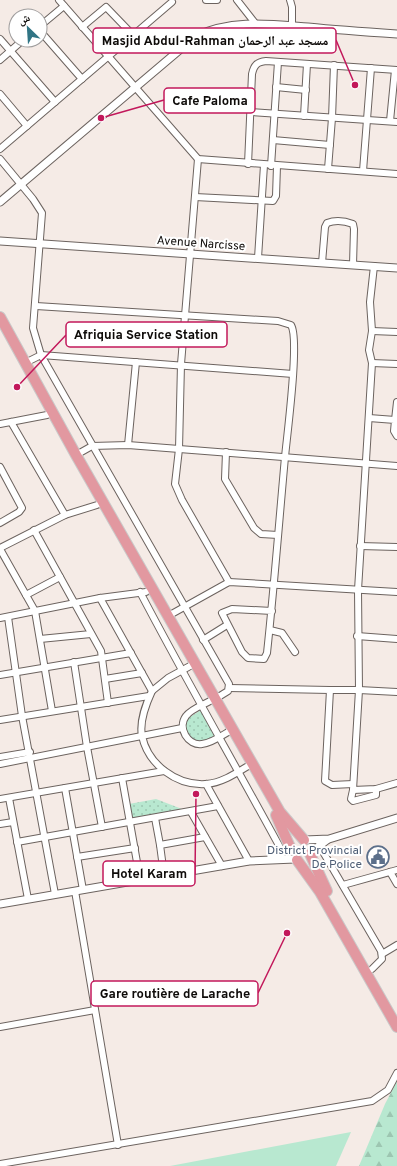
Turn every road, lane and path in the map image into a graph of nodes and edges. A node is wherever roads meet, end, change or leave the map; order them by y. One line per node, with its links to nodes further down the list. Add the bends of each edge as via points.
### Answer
1 (59, 0): 7 (street)
2 (206, 0): 3 (street)
3 (216, 0)
4 (237, 0): 9 (street)
5 (290, 0): 10 (street)
6 (172, 2): 13 (street)
7 (64, 6): 8 (street); 11 (street)
8 (48, 19)
9 (255, 23): 10 (street); 26 (street, via 220,26 196,36)
10 (292, 26): 12 (street)
11 (82, 27): 13 (street, via 106,7); 18 (street)
12 (397, 34)
13 (133, 35): 18 (street)
14 (0, 39): 17 (street)
15 (48, 40): 25 (street)
16 (14, 48): 17 (street)
17 (10, 51): 19 (street); 31 (street)
18 (108, 56): 25 (street); 26 (street)
19 (0, 60)
20 (278, 62): 21 (street); 27 (street); 32 (street, via 261,62 253,68)
21 (307, 64): 22 (street); 28 (street)
22 (334, 65): 23 (street); 35 (street)
23 (371, 68): 24 (street); 36 (street)
24 (396, 70): 30 (street)
25 (82, 79): 31 (street)
26 (135, 86): 43 (street); 50 (street)
27 (276, 87): 28 (street); 33 (street)
28 (306, 90): 34 (street)
29 (0, 94): 38 (street)
30 (395, 96): 37 (street)
31 (55, 102): 38 (street)
32 (251, 112): 33 (street); 44 (street)
33 (275, 113): 34 (street); 39 (street)
34 (304, 116): 35 (street)
35 (332, 118): 36 (street); 40 (street)
36 (366, 120): 37 (street); 48 (street)
37 (394, 122)
38 (27, 126): 41 (street)
39 (273, 140): 40 (street); 46 (street)
40 (330, 145): 47 (street)
41 (0, 149)
42 (0, 159): 50 (street)
43 (198, 159): 44 (street); 51 (street)
44 (248, 164): 45 (street)
45 (264, 165): 46 (street); 52 (street)
46 (274, 166): 47 (street); 52 (street, via 275,200)
47 (328, 169): 48 (street)
48 (363, 171): 49 (street)
49 (397, 174)
50 (21, 184): 53 (street); 55 (street, via 41,209)
51 (195, 197): 52 (street); 56 (street)
52 (261, 201): 57 (street)
53 (0, 202)
54 (1, 242): 55 (street, Avenue Narcisse)
55 (40, 243): 56 (street, Avenue Narcisse); 62 (street)
56 (190, 254): 57 (street, Avenue Narcisse); 63 (street)
57 (258, 258): 58 (street, Avenue Narcisse)
58 (322, 263): 59 (street, Avenue Narcisse); 59 (street, via 327,223 348,222 353,224 354,229)
59 (353, 265): 60 (street, Avenue Narcisse)
60 (374, 266): 61 (street, Avenue Narcisse); 66 (street, via 370,302)
61 (397, 268)
62 (36, 306): 63 (street); 68 (street, via 33,328)
63 (185, 315): 72 (street); 74 (street, via 288,323 294,332)
64 (0, 317): 70 (highway)
65 (0, 330): 76 (highway)
66 (372, 331): 67 (street); 71 (street)
67 (397, 332)
68 (40, 356): 69 (street); 70 (street); 82 (street)
69 (136, 362): 72 (street); 83 (street)
70 (25, 363): 86 (highway)
71 (372, 363): 73 (street); 77 (street)
72 (181, 364): 74 (street); 84 (street)
73 (397, 364)
74 (293, 374): 87 (street)
75 (397, 402): 78 (street)
76 (47, 415): 79 (street); 91 (highway)
77 (369, 418): 78 (street); 88 (street)
78 (395, 420): 81 (street, via 394,431)
79 (11, 422): 80 (street); 92 (street)
80 (0, 424)
81 (397, 436)
82 (92, 446): 83 (street); 86 (street); 108 (street)
83 (128, 446): 84 (street)
84 (178, 449): 85 (street); 100 (street, via 176,489)
85 (226, 452): 87 (street); 95 (street, via 225,479 254,528 261,534)
86 (76, 455): 111 (highway)
87 (285, 457): 88 (street); 95 (street)
88 (366, 463): 89 (street); 96 (street)
89 (397, 466)
90 (0, 467): 93 (street, via 22,508)
91 (97, 505): 92 (street); 103 (highway)
92 (65, 516): 94 (street)
93 (0, 523)
94 (34, 530): 98 (street); 99 (street)
95 (278, 535): 101 (street)
96 (360, 546): 97 (street); 102 (street)
97 (397, 548)
98 (0, 549): 105 (street)
99 (60, 577): 105 (street); 107 (street)
100 (229, 582): 101 (street); 108 (street)
101 (275, 586): 102 (street); 110 (street)
102 (358, 590): 104 (street); 117 (street)
103 (143, 592): 106 (street); 126 (highway)
104 (397, 592)
105 (26, 595): 109 (street)
106 (100, 598): 107 (street); 122 (street)
107 (75, 604): 109 (street); 116 (street)
108 (183, 606): 111 (street); 120 (street)
109 (35, 611): 112 (street); 118 (street)
110 (272, 611): 114 (street, via 228,610 222,613); 115 (street)
111 (168, 616): 136 (highway)
112 (8, 617): 113 (street); 127 (street)
113 (0, 618)
114 (227, 625): 115 (street, via 242,652 248,658 260,660 266,657); 120 (street)
115 (270, 630): 121 (street, via 282,633)
116 (92, 634): 118 (street); 123 (street)
117 (358, 636): 119 (street); 133 (street)
118 (40, 639): 125 (street)
119 (397, 639)
120 (203, 640): 131 (street)
121 (295, 652)
122 (131, 653): 123 (street); 128 (street)
123 (103, 657): 124 (street); 130 (street)
124 (74, 662): 125 (street); 138 (street)
125 (45, 667): 127 (street); 139 (street)
126 (186, 669): 135 (street, via 168,678); 136 (highway)
127 (15, 672): 129 (street); 140 (street)
128 (142, 673): 130 (street); 135 (street)
129 (0, 674)
130 (105, 679): 137 (street)
131 (229, 688): 132 (street); 136 (street)
132 (330, 690): 133 (street); 156 (street, via 325,781 332,785)
133 (359, 690): 134 (street); 156 (street)
134 (397, 692)
135 (151, 694): 137 (street); 144 (street, via 144,712)
136 (209, 702): 142 (street, via 186,716); 143 (highway); 145 (street); 174 (highway, via 280,812)
137 (108, 703): 138 (street)
138 (82, 707): 139 (street); 146 (street)
139 (52, 711): 140 (street)
140 (22, 716): 141 (street); 147 (street)
141 (0, 720)
142 (182, 728): 144 (street); 145 (street, via 191,742 197,744)
143 (228, 732): 145 (street); 150 (highway)
144 (142, 735): 146 (street); 151 (street, via 152,758)
145 (219, 738): 150 (street)
146 (87, 747): 147 (street); 153 (street)
147 (30, 755): 148 (street); 149 (street); 159 (street)
148 (0, 757)
149 (0, 764)
150 (244, 769): 154 (street, via 228,779); 180 (highway, via 278,818)
151 (164, 771): 152 (street); 154 (street, via 190,784)
152 (122, 778): 153 (street); 167 (street)
153 (94, 784): 157 (street); 169 (street)
154 (206, 784): 162 (street)
155 (397, 784): 158 (street)
156 (353, 787): 158 (street); 158 (street, via 353,801 373,797 376,795)
157 (66, 788): 159 (street); 170 (street)
158 (376, 789)
159 (37, 793): 160 (street); 171 (street)
160 (9, 798): 161 (street); 166 (street)
161 (0, 799)
162 (218, 806): 163 (street); 182 (street)
163 (191, 812): 164 (street); 172 (street)
164 (155, 818): 167 (street); 176 (street)
165 (397, 818): 173 (street)
166 (13, 822): 168 (street); 175 (street)
167 (130, 823): 169 (street); 178 (street)
168 (0, 824)
169 (102, 827): 170 (street)
170 (73, 832): 171 (street); 181 (street)
171 (45, 837): 175 (street); 192 (street)
172 (205, 837): 176 (street); 184 (street)
173 (329, 839): 174 (street); 177 (street)
174 (305, 840): 179 (highway, via 310,846); 180 (highway, via 294,841)
175 (17, 842): 193 (street)
176 (160, 845): 187 (street)
177 (319, 845): 179 (street); 189 (street)
178 (135, 848): 181 (street); 188 (street)
179 (310, 853): 180 (highway, via 305,859); 195 (highway)
180 (291, 854): 183 (street); 183 (street); 195 (highway, via 315,883)
181 (77, 857): 191 (street)
182 (249, 861): 183 (street); 184 (street)
183 (261, 861)
184 (222, 866): 187 (street)
185 (397, 870): 186 (street)
186 (390, 872): 189 (street); 190 (street)
187 (164, 875): 188 (street)
188 (140, 879): 191 (street)
189 (342, 884): 197 (street)
190 (397, 884)
191 (79, 890): 192 (street); 199 (street)
192 (55, 894): 193 (street)
193 (28, 899): 194 (street)
194 (0, 904)
195 (343, 925): 198 (highway); 202 (highway)
196 (397, 945): 197 (street)
197 (382, 954): 198 (street, via 381,962)
198 (372, 969): 200 (highway)
199 (95, 1010): 201 (street); 204 (street)
200 (397, 1014)
201 (0, 1027)
202 (397, 1027)
203 (397, 1073): 204 (street, via 388,1090 372,1101)
204 (118, 1145): 205 (street)
205 (0, 1164)

